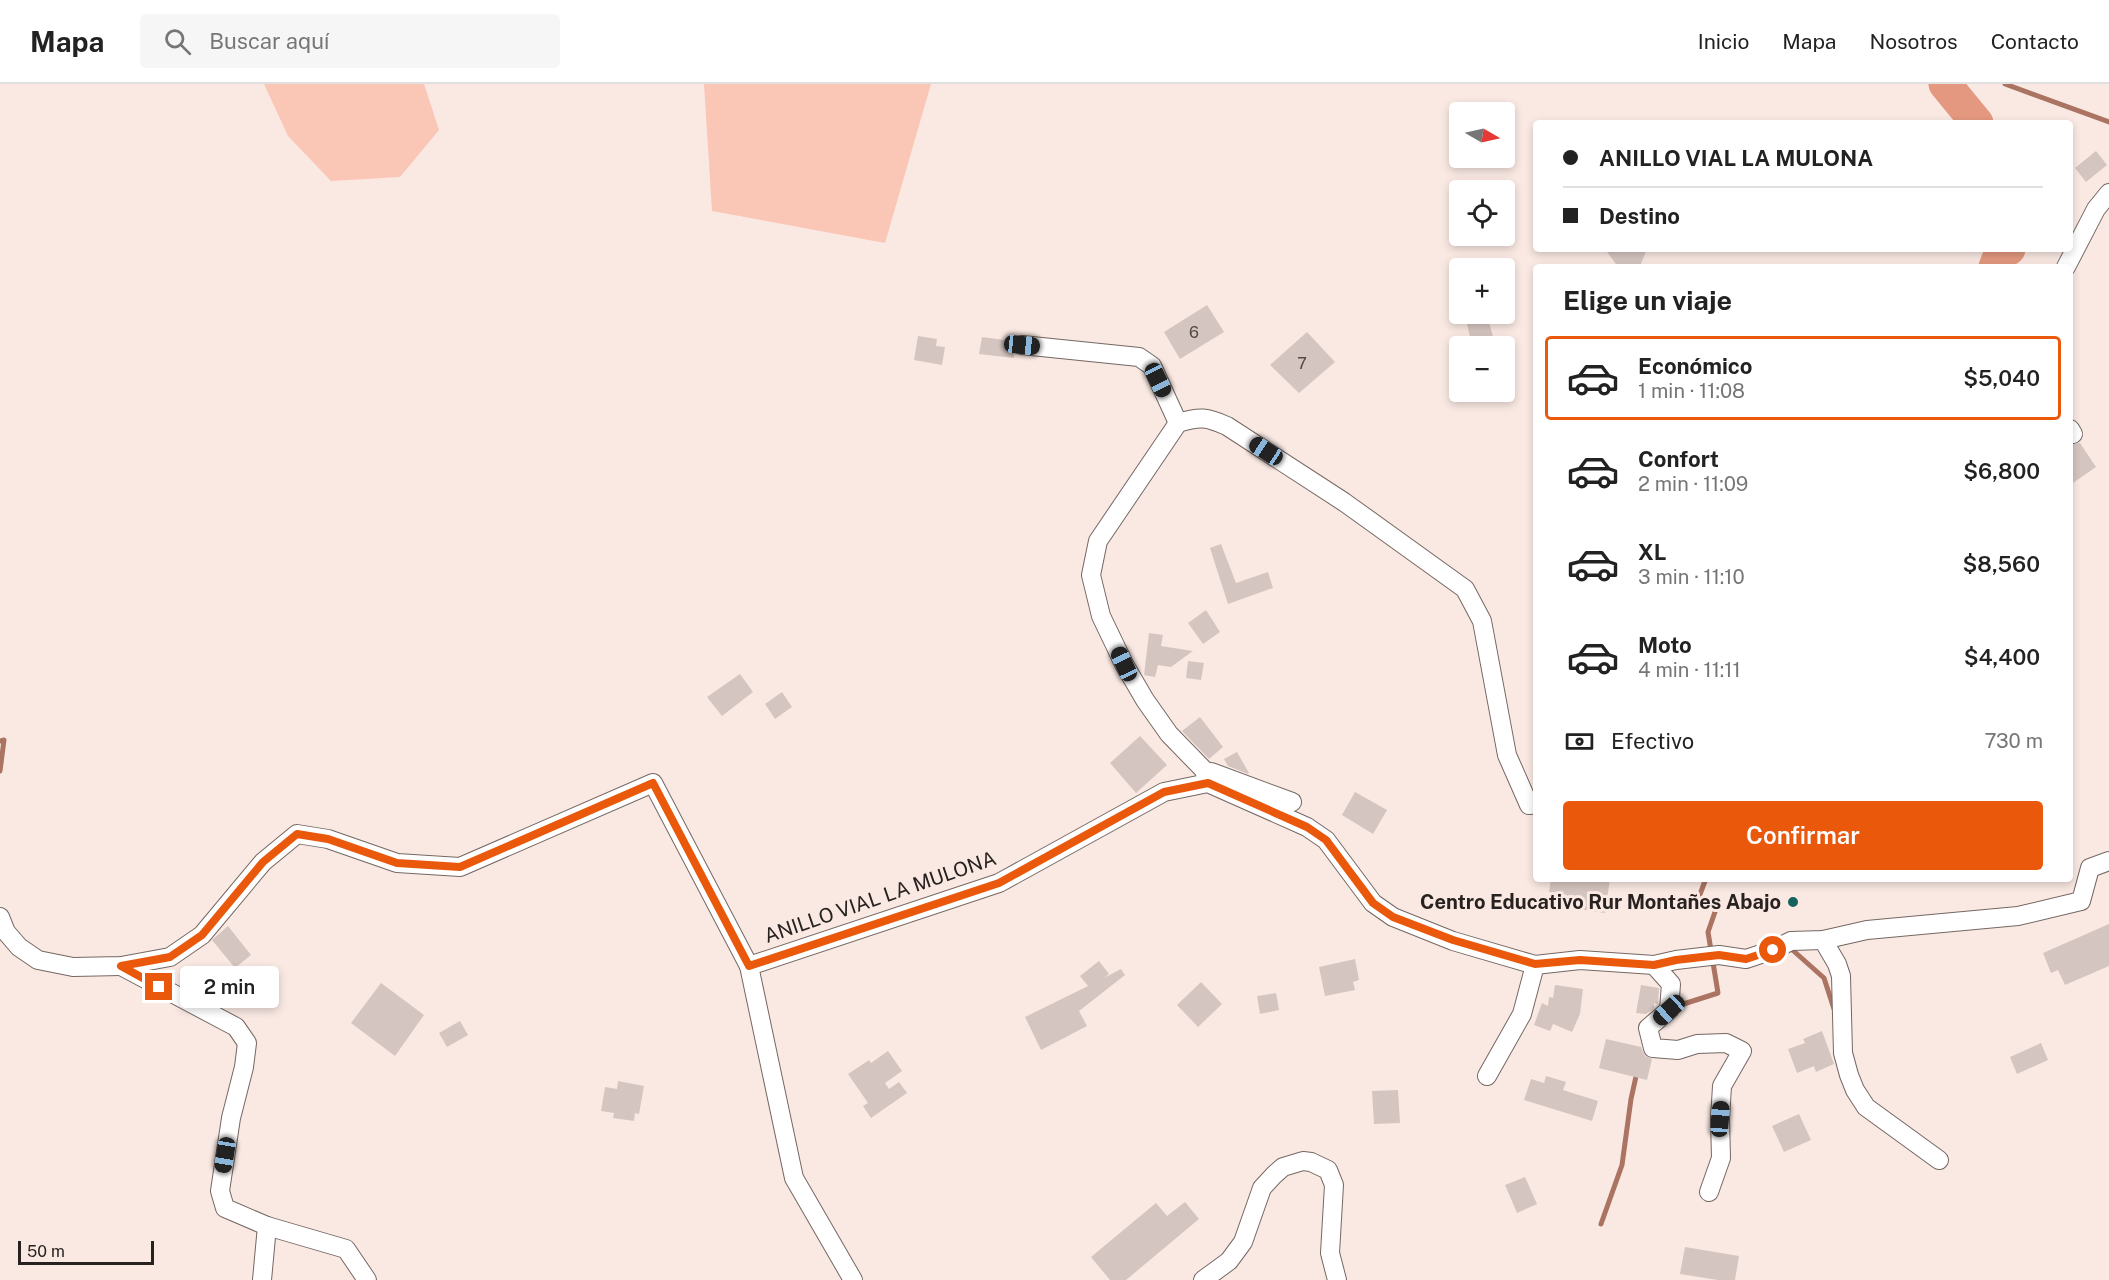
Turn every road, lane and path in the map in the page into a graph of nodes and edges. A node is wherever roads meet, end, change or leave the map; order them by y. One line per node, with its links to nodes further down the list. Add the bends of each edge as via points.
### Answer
1 (2109, 193): 2 (street, via 2096,208)
2 (2068, 264)
3 (1022, 345): 4 (street, via 1139,357 1152,366)
4 (1178, 423): 5 (street, via 1098,542 1091,575 1101,616 1124,664 1169,734); 7 (street, via 1207,418 1227,426 1344,502 1465,589 1482,621 1507,755 1529,805)
5 (1206, 776): 6 (street); 11 (street, via 1326,840 1373,903 1393,917); 14 (street, ANILLO VIAL LA MULONA, via 1164,792 999,883)
6 (1292, 802)
7 (1533, 804)
8 (2109, 861): 10 (street, via 2090,868 2081,901 2058,908 2018,916 1867,930)
9 (0, 916): 13 (street, ANILLO VIAL LA MULONA, via 6,932 38,960 73,967)
10 (1823, 940): 12 (street, via 1791,941 1746,959 1719,955); 16 (street, via 1841,976 1843,1053 1849,1076 1866,1107)
11 (1535, 964): 12 (street, via 1580,960); 15 (street, via 1522,1014)
12 (1654, 965): 17 (street, via 1671,984 1669,1010 1648,1028 1653,1048 1678,1050 1698,1044 1726,1043 1742,1051 1722,1086 1721,1158)
13 (121, 966): 14 (street, ANILLO VIAL LA MULONA, via 170,957 202,935 263,862 297,834 328,839 397,863 460,867 653,783); 18 (street, via 236,1027 247,1043 220,1191 225,1208)
14 (749, 966): 21 (street, via 794,1178)
15 (1487, 1076)
16 (1939, 1160)
17 (1709, 1192)
18 (267, 1226): 19 (street); 20 (street, via 346,1249)
19 (262, 1280)
20 (367, 1280)
21 (853, 1280)
22 (1203, 1280): 23 (street, via 1229,1261 1243,1242 1262,1188 1283,1167 1303,1161 1328,1170 1334,1185 1330,1254)
23 (1337, 1280)

